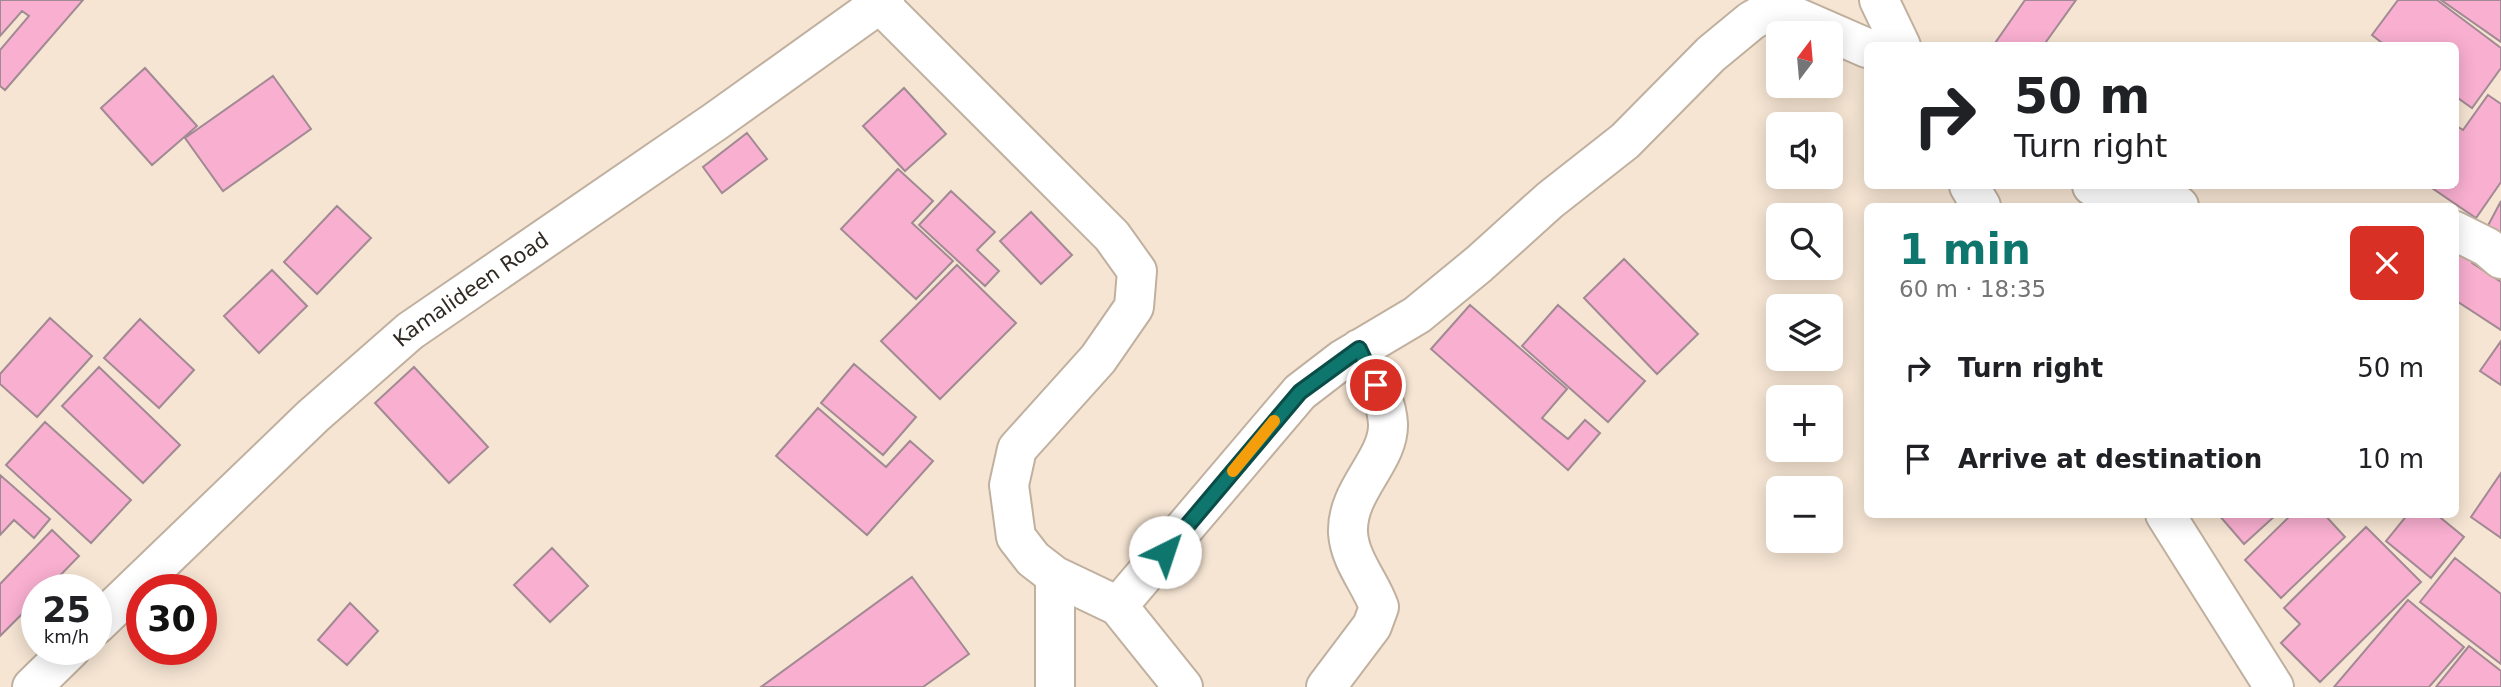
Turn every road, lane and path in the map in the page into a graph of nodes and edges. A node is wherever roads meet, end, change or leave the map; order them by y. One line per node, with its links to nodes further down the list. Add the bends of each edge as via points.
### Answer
1 (1879, 0): 3 (street)
2 (881, 1): 11 (street, via 1112,236 1137,271 1134,307 1098,359 1017,449 1009,485 1016,537 1033,559); 13 (street, Kamalideen Road, via 716,121 410,331 313,416)
3 (1899, 42)
4 (1864, 47): 9 (street, via 1787,13 1768,11 1751,21 1711,54 1626,141 1550,200 1479,264 1417,315)
5 (2102, 189): 6 (street)
6 (2163, 203)
7 (2459, 233): 8 (street)
8 (2501, 259)
9 (1359, 349): 12 (street, via 1300,392); 18 (street, via 1384,403 1388,426 1380,452 1350,507 1348,534 1353,556 1379,607 1372,626)
10 (2168, 518): 19 (street)
11 (1055, 576): 12 (street); 16 (street)
12 (1118, 606): 17 (street)
13 (112, 610)
14 (55, 665): 15 (street)
15 (32, 687)
16 (1055, 687)
17 (1183, 687)
18 (1326, 687)
19 (2274, 687)

